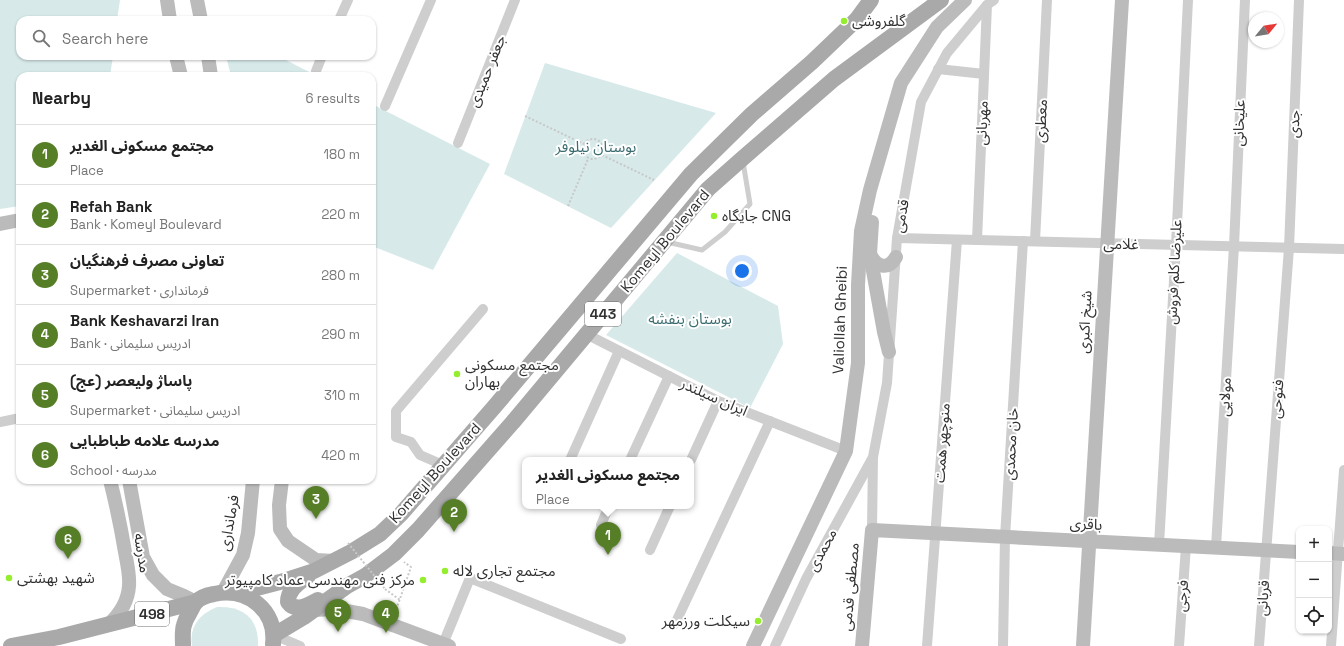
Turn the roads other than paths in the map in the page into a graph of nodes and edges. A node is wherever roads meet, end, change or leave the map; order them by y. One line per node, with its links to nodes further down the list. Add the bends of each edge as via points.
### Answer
1 (167, 0): 15 (street)
2 (197, 0): 16 (street)
3 (348, 0): 17 (street)
4 (431, 0): 28 (street)
5 (515, 0): 29 (street, جعفر حمیدی)
6 (870, 0): 61 (main road, Komeyl Boulevard / 443, via 857,19 752,114 691,174)
7 (941, 0): 30 (main road, Komeyl Boulevard / 443, via 834,79)
8 (965, 0): 31 (street, Valiollah Gheibi, via 937,27 901,83)
9 (1047, 0): 38 (street, معطری)
10 (1122, 0): 40 (street, شیخ اکبری)
11 (1188, 0): 41 (street, علیرضا کلم فروش)
12 (1244, 0): 42 (street, علیخانی)
13 (1299, 0): 43 (street, جدی)
14 (990, 3): 22 (street, قدمی, via 947,52); 27 (street, مهربانی)
15 (169, 16)
16 (200, 16)
17 (341, 16)
18 (175, 60): 24 (street)
19 (177, 60): 25 (street)
20 (209, 60): 26 (street)
21 (320, 60): 23 (street)
22 (938, 69): 27 (street); 34 (street, قدمی, via 921,102)
23 (316, 71)
24 (170, 72)
25 (180, 72)
26 (210, 72)
27 (984, 74): 36 (street, مهربانی)
28 (385, 106)
29 (458, 143)
30 (743, 158): 39 (main road, Komeyl Boulevard / 443, via 708,190); 39 (lane, via 750,204 725,232 702,250)
31 (874, 178): 45 (street); 56 (street, Valiollah Gheibi, via 861,231 858,363)
32 (16, 221): 33 (street)
33 (0, 224)
34 (897, 238): 35 (street, غلامی); 46 (street, قدمی)
35 (957, 240): 36 (street, غلامی); 71 (street, منوچهر همت)
36 (977, 240): 37 (street, غلامی)
37 (1023, 241): 38 (street, غلامی); 72 (street, خان محمدی)
38 (1035, 241): 40 (street, غلامی)
39 (664, 242): 48 (main road, Komeyl Boulevard / 443)
40 (1107, 243): 41 (street, غلامی); 73 (street, شیخ اکبری)
41 (1176, 245): 42 (street, غلامی); 74 (street, علیرضا کلم فروش)
42 (1234, 246): 43 (street, غلامی); 76 (street, مولایی)
43 (1288, 248): 44 (street, غلامی); 78 (street, فتوحی)
44 (1344, 249)
45 (870, 254): 46 (street, via 875,262 882,266 890,264); 50 (street)
46 (896, 257): 50 (street, قدمی)
47 (483, 309): 61 (street, via 396,412 396,437 411,442 420,455)
48 (586, 334): 49 (street, ایران سیلندر); 83 (main road, Komeyl Boulevard / 443, via 429,518 394,554)
49 (619, 351): 51 (street, ایران سیلندر); 57 (street)
50 (889, 352): 60 (street, قدمی, via 887,383)
51 (669, 376): 52 (street, ایران سیلندر); 58 (street)
52 (718, 401): 54 (street, ایران سیلندر); 59 (street)
53 (16, 419): 55 (street)
54 (770, 421): 56 (street, ایران سیلندر); 87 (street)
55 (0, 422)
56 (846, 451): 95 (street, Valiollah Gheibi)
57 (571, 457)
58 (631, 457)
59 (692, 457)
60 (873, 457): 70 (street); 96 (street, محمدی, via 806,579)
61 (443, 465): 81 (main road, Komeyl Boulevard / 443, via 401,514 380,534)
62 (1344, 470): 80 (street)
63 (111, 484): 88 (street, مدرسه, via 129,575 129,587 125,604)
64 (130, 484): 85 (street, مدرسه, via 143,557 153,575 167,589)
65 (253, 484): 84 (street, فرمانداری, via 248,533)
66 (282, 484): 81 (street, via 280,529 288,540 316,560)
67 (608, 509): 69 (street)
68 (669, 509): 77 (street)
69 (600, 524)
70 (872, 530): 71 (street, باقری); 97 (street, مصطفی قدمی)
71 (935, 533): 72 (street, باقری); 98 (street, منوچهر همت)
72 (1005, 537): 73 (street, باقری); 99 (street, خان محمدی)
73 (1089, 541): 74 (street, باقری); 100 (street, شیخ اکبری)
74 (1159, 544): 75 (street, باقری)
75 (1186, 546): 76 (street, باقری); 101 (street, فرجی)
76 (1216, 548): 78 (street, باقری)
77 (650, 550)
78 (1266, 550): 79 (street, باقری); 102 (street, قربانی)
79 (1296, 552)
80 (1337, 554): 103 (street)
81 (334, 561): 82 (main road, Komeyl Boulevard / 443)
82 (314, 571): 83 (main road, via 293,588 288,596 288,602 292,606 297,608 307,605); 84 (main road, Komeyl Boulevard / 443, via 280,582)
83 (347, 586): 86 (main road, Komeyl Boulevard / 443)
84 (231, 592): 85 (main road, Komeyl Boulevard, via 209,595); 90 (main road, via 252,599 263,609 270,621)
85 (196, 602): 88 (main road, 498); 93 (main road, via 184,624)
86 (314, 610): 90 (main road, Komeyl Boulevard / 443); 91 (street, via 356,612)
87 (675, 624)
88 (108, 625): 92 (main road, 498)
89 (621, 639): 91 (street, via 470,578)
90 (273, 641): 94 (street)
91 (446, 645)
92 (11, 646)
93 (183, 646)
94 (300, 646)
95 (753, 646)
96 (775, 646)
97 (862, 646)
98 (927, 646)
99 (1003, 646)
100 (1083, 646)
101 (1179, 646)
102 (1259, 646)
103 (1331, 646)

